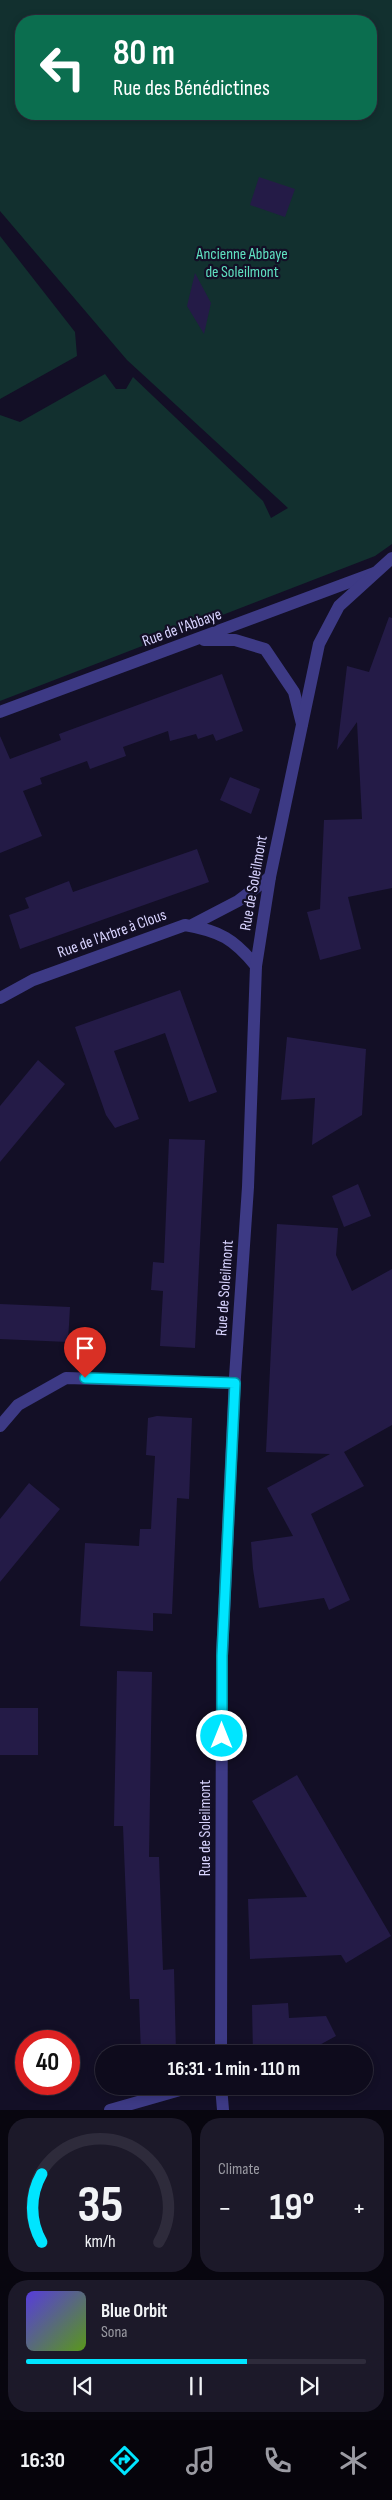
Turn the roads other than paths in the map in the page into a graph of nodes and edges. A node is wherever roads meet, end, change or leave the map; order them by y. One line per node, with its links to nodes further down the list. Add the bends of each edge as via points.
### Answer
1 (392, 558): 2 (street, Rue de Soleilmont)
2 (374, 573): 3 (street, Rue de l'Abbaye); 5 (street, Rue de Soleilmont, via 339,606 320,644)
3 (194, 640): 4 (street, Rue de l'Abbaye); 5 (street, via 235,640 265,649 294,692)
4 (0, 712)
5 (302, 724): 6 (street, Rue de Soleilmont)
6 (270, 877): 7 (street, via 238,901); 8 (street, Rue de Soleilmont)
7 (190, 926): 8 (street, Rue de l'Arbre à Clous, via 209,930 239,945); 9 (street, Rue de l'Arbre à Clous, via 185,925 33,980)
8 (256, 966): 10 (street, Rue de Soleilmont, via 248,1187)
9 (0, 998)
10 (235, 1383): 11 (street, via 66,1378 18,1405); 12 (street, Rue de Soleilmont, via 222,1656)
11 (0, 1426)
12 (221, 2045)
13 (162, 2095): 15 (street)
14 (222, 2095): 16 (street)
15 (110, 2110)
16 (223, 2110)

